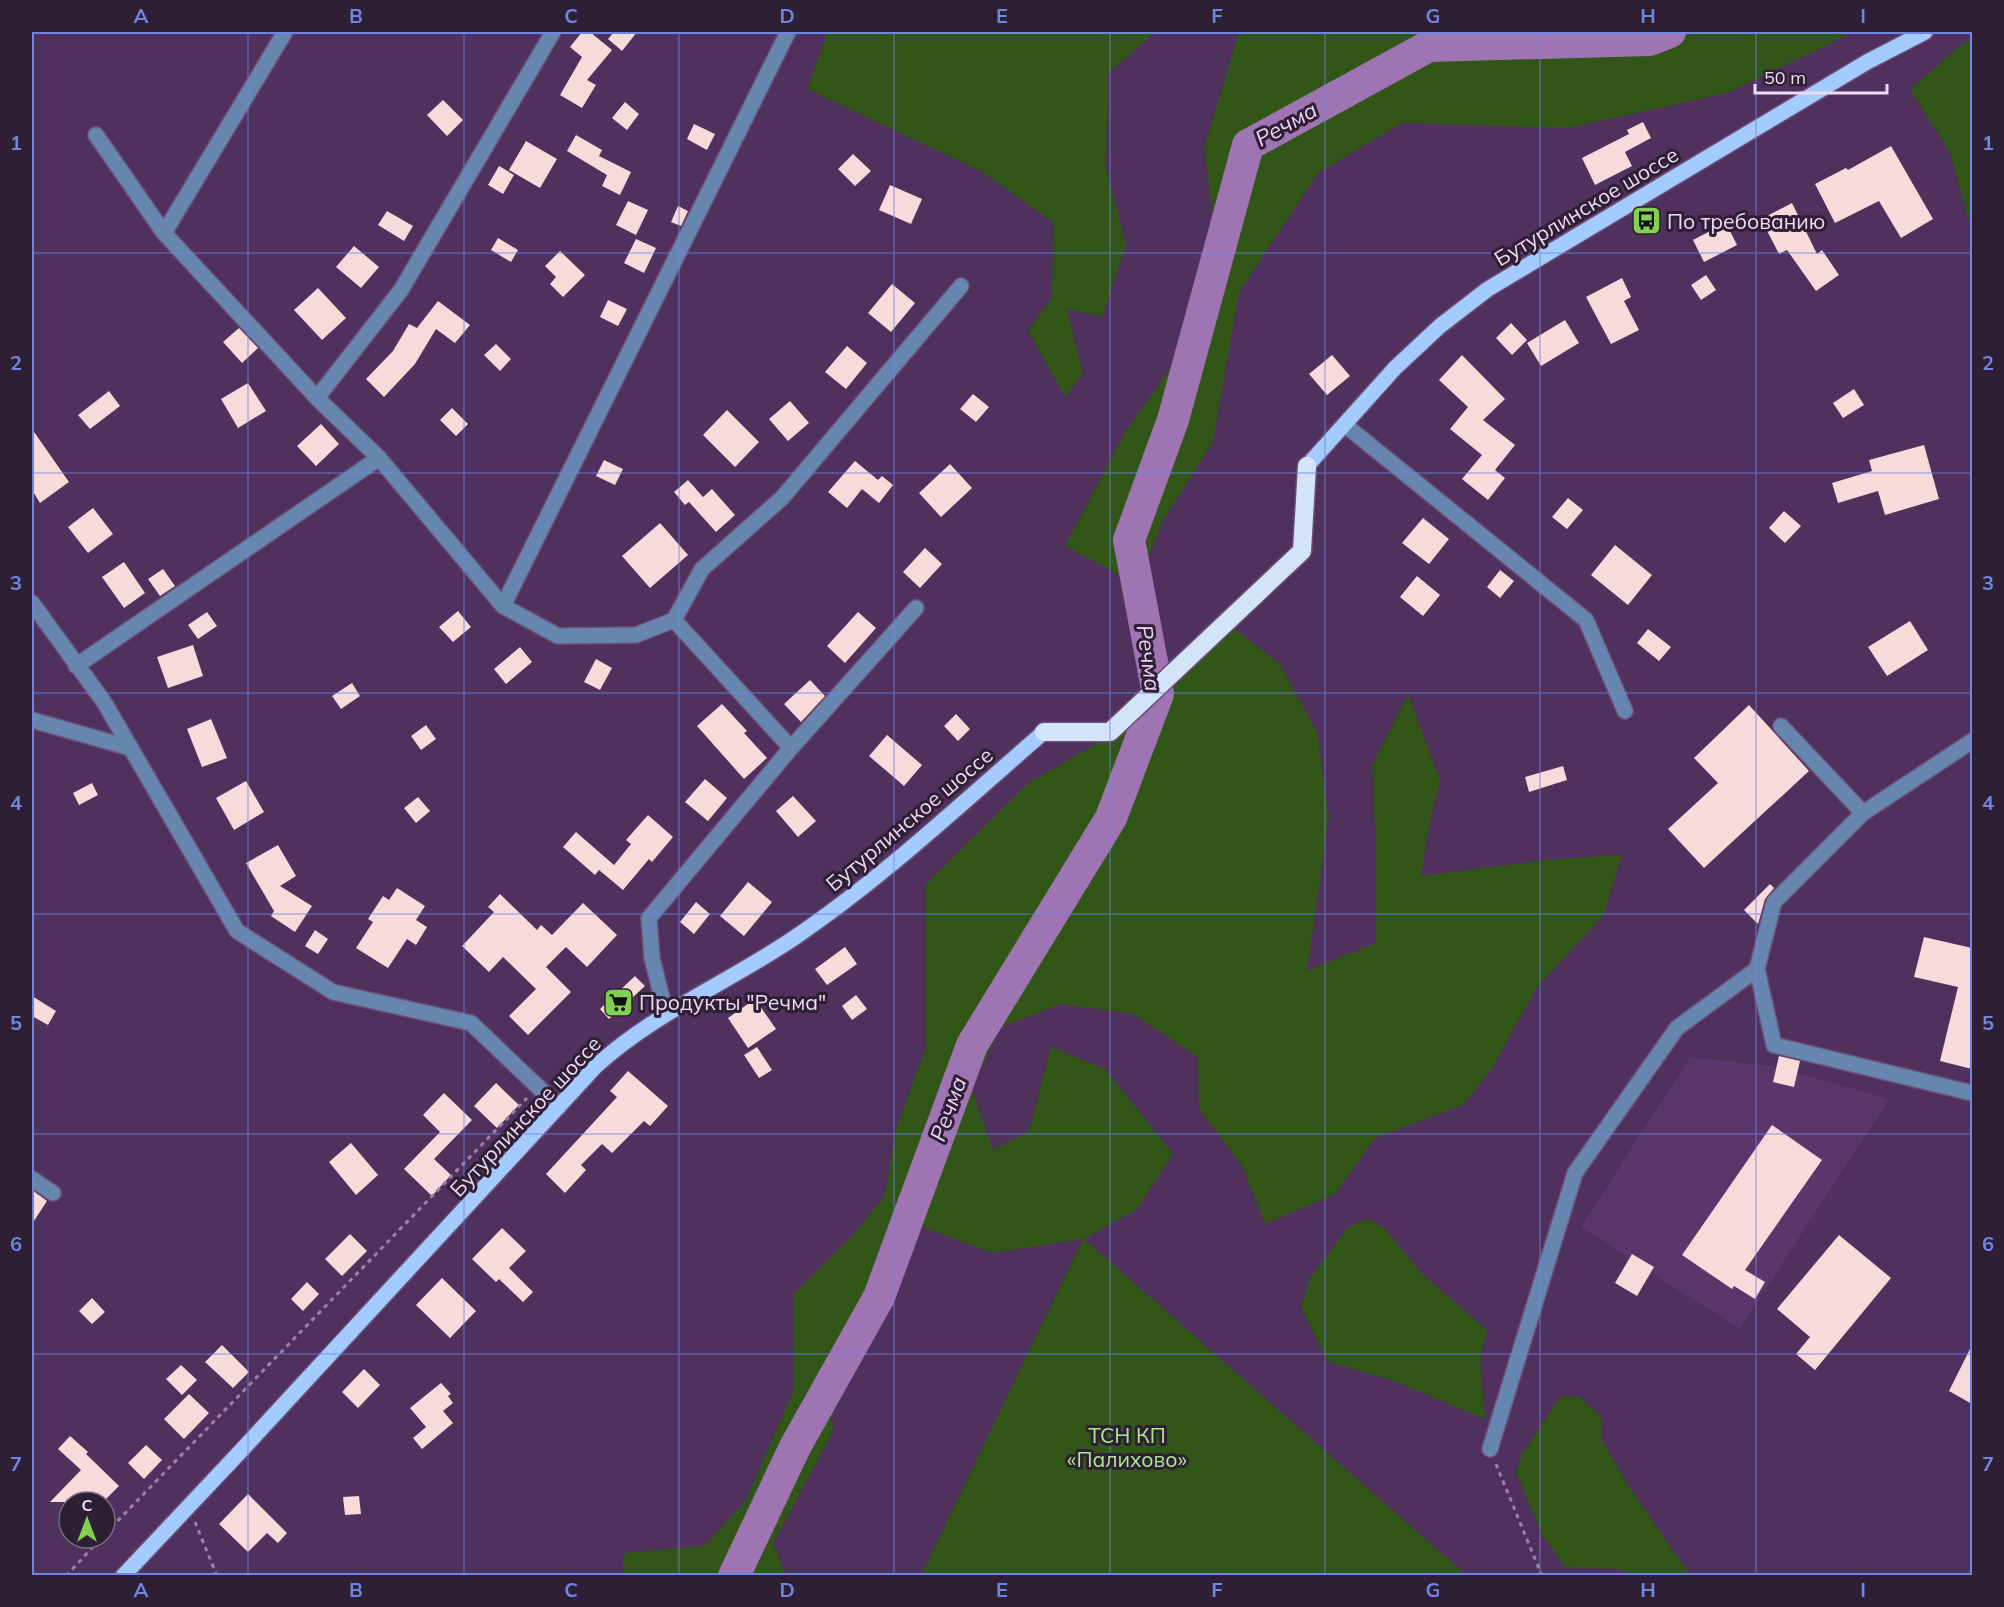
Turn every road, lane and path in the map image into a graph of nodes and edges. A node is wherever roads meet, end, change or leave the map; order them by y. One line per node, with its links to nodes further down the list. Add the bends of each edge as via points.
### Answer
1 (285, 32): 6 (street)
2 (553, 32): 8 (street, via 401,290)
3 (788, 32): 13 (street)
4 (1925, 32): 9 (main road, Бутурлинское шоссе, via 1867,62 1488,289 1395,368)
5 (96, 135): 6 (street)
6 (164, 233): 8 (street)
7 (961, 286): 15 (street, via 782,498 702,569)
8 (317, 398): 10 (street)
9 (1345, 425): 11 (main road, Бутурлинское шоссе); 17 (street, via 1586,620)
10 (379, 458): 13 (street); 16 (street)
11 (1306, 466): 20 (highway, via 1302,551 1110,732)
12 (32, 603): 16 (street)
13 (503, 606): 15 (street, via 558,636 636,635)
14 (916, 608): 23 (street)
15 (674, 620): 23 (street)
16 (76, 666): 22 (street, via 104,702)
17 (1625, 711)
18 (32, 720): 22 (street)
19 (1781, 726): 24 (street)
20 (1044, 732): 26 (main road, Бутурлинское шоссе, via 834,909 769,954)
21 (1972, 741): 24 (street)
22 (131, 748): 27 (street, via 237,931 333,992 471,1023)
23 (791, 748): 26 (street, via 649,918 652,958)
24 (1863, 813): 25 (street, via 1774,902)
25 (1757, 969): 28 (street, via 1774,1045); 32 (street, via 1677,1028 1575,1173)
26 (666, 1014): 29 (main road, Бутурлинское шоссе, via 608,1055)
27 (537, 1087): 29 (street); 34 (path)
28 (1972, 1093)
29 (559, 1107): 33 (main road, Бутурлинское шоссе)
30 (32, 1179): 31 (street)
31 (53, 1193)
32 (1490, 1449): 39 (path)
33 (189, 1505): 37 (main road, Бутурлинское шоссе); 38 (path)
34 (117, 1522)
35 (90, 1550): 36 (path)
36 (66, 1575)
37 (123, 1575)
38 (217, 1575)
39 (1542, 1575)

